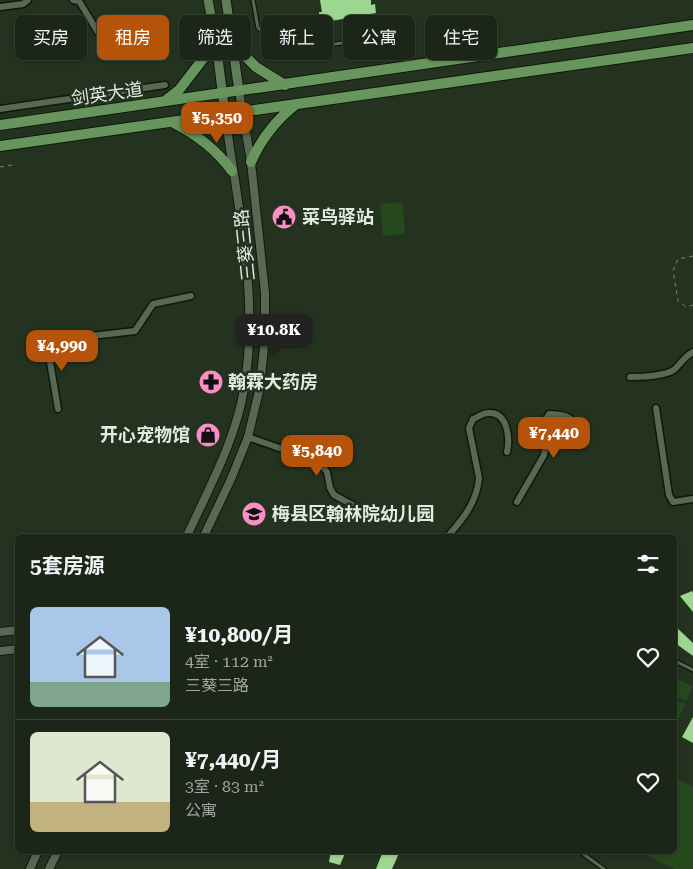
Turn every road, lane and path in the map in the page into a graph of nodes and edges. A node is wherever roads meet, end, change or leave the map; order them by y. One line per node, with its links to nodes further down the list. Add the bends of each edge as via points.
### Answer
1 (28, 0): 6 (street, via 23,4)
2 (73, 0): 10 (street, via 79,1)
3 (208, 0): 7 (main road)
4 (226, 0): 8 (main road)
5 (253, 0): 11 (lane, via 258,28 286,51)
6 (0, 7)
7 (211, 15)
8 (228, 15)
9 (693, 25): 18 (main road, 剑英大道)
10 (97, 31)
11 (343, 43)
12 (693, 48): 22 (main road, 剑英大道)
13 (202, 60): 21 (main road, via 179,90)
14 (218, 60): 20 (main road)
15 (234, 60): 19 (main road)
16 (246, 60): 18 (main road)
17 (165, 85): 23 (street)
18 (285, 85): 19 (main road, 剑英大道)
19 (239, 91): 20 (main road, 剑英大道); 24 (street, 三葵三路)
20 (222, 94): 21 (main road, 剑英大道); 25 (main road)
21 (164, 102): 27 (main road, 剑英大道)
22 (295, 105): 24 (main road, 剑英大道); 29 (main road, via 268,131)
23 (0, 109)
24 (243, 112): 25 (main road, 剑英大道); 29 (street, 三葵三路)
25 (225, 114): 26 (main road, 剑英大道); 32 (street, 三葵三路)
26 (172, 122): 28 (main road, 剑英大道); 32 (main road, via 206,143)
27 (0, 125)
28 (0, 146)
29 (251, 162): 43 (street, 三葵三路, via 265,293 265,337 260,387)
30 (12, 166): 31 (path)
31 (0, 167)
32 (232, 171): 48 (street, 三葵三路, via 249,282 250,334 244,390 230,441)
33 (693, 256): 35 (path, via 678,259 673,271 678,301 686,307)
34 (191, 296): 37 (street, via 153,304 135,330)
35 (693, 305)
36 (46, 338): 41 (street)
37 (56, 340)
38 (693, 352): 39 (street, via 673,371)
39 (630, 377)
40 (656, 408): 45 (street, via 669,495 673,502)
41 (58, 409)
42 (579, 428): 46 (street, via 571,418 549,414 543,426 544,455)
43 (248, 437): 47 (street, via 319,462 327,472 334,495); 49 (street, 三葵三路)
44 (507, 452): 50 (street, via 509,444 502,418 487,413 473,419 469,428 479,485 468,512)
45 (693, 500)
46 (518, 502)
47 (377, 518)
48 (187, 534)
49 (205, 534)
50 (450, 534)
51 (15, 630): 52 (street)
52 (0, 632)
53 (15, 649): 54 (street)
54 (0, 651)
55 (677, 662): 56 (lane)
56 (693, 670)
57 (37, 854): 60 (street)
58 (56, 854): 61 (street)
59 (583, 854): 62 (lane)
60 (30, 869)
61 (49, 869)
62 (604, 869)

